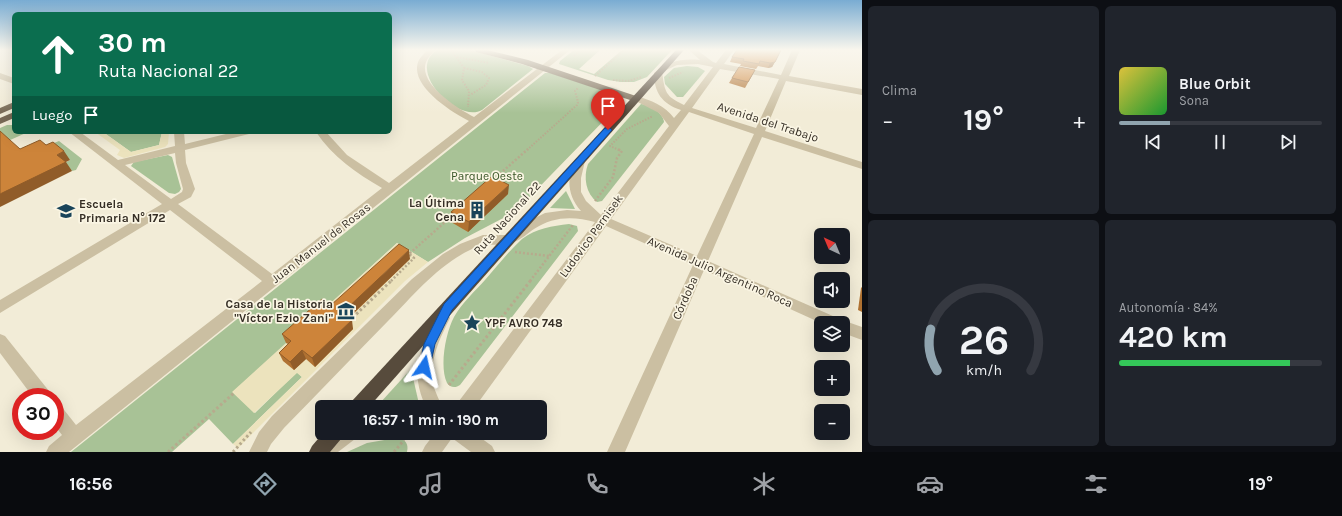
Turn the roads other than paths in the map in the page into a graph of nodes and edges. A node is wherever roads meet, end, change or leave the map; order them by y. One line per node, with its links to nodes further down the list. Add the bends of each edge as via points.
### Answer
1 (423, 71): 20 (street, via 428,86 437,97 447,106)
2 (538, 71): 20 (street, Juan Manuel de Rosas)
3 (562, 71): 14 (main road)
4 (664, 71): 9 (highway, Ruta Nacional 22)
5 (665, 71): 9 (street)
6 (714, 71): 17 (street, Ludovico Pernisek)
7 (746, 71): 11 (street)
8 (787, 71): 11 (street, Córdoba)
9 (661, 75): 14 (highway, Ruta Nacional 22); 15 (street, via 659,90)
10 (0, 76): 12 (street)
11 (784, 78): 13 (street); 23 (street, Córdoba)
12 (12, 80)
13 (862, 92)
14 (639, 95): 15 (street, Avenida del Trabajo); 22 (street, via 669,118); 29 (highway, Ruta Nacional 22)
15 (667, 99): 17 (street, Avenida del Trabajo)
16 (12, 106): 18 (main road)
17 (685, 109): 22 (street, Ludovico Pernisek); 23 (street, Avenida del Trabajo)
18 (0, 111)
19 (12, 116): 21 (main road)
20 (471, 116): 32 (street, Juan Manuel de Rosas)
21 (0, 120)
22 (673, 125): 34 (street, Ludovico Pernisek)
23 (759, 133): 31 (street, Avenida del Trabajo); 36 (street, Córdoba)
24 (77, 134): 30 (street)
25 (179, 134): 28 (street)
26 (238, 134): 28 (street)
27 (322, 134): 32 (street, via 346,160)
28 (179, 148): 30 (street); 33 (street, via 189,190 186,196)
29 (580, 161): 34 (street, Avenida Julio Argentino Roca, via 574,181 576,194 587,209); 35 (highway, Ruta Nacional 22)
30 (116, 164): 33 (street)
31 (862, 166)
32 (390, 188): 37 (street, Juan Manuel de Rosas)
33 (171, 205): 37 (street); 38 (street)
34 (603, 220): 35 (street, Avenida Julio Argentino Roca, via 582,214 559,214 537,222); 36 (street, Avenida Julio Argentino Roca); 47 (street, Ludovico Pernisek)
35 (510, 245): 39 (highway, Ruta Nacional 22); 55 (street, via 487,239 471,244 430,271 278,422)
36 (700, 263): 40 (street, Avenida Julio Argentino Roca); 60 (street, Córdoba)
37 (272, 281): 49 (street, Juan Manuel de Rosas)
38 (0, 307)
39 (448, 307): 45 (highway, Ruta Nacional 22); 46 (street, via 430,344 425,361 424,374)
40 (820, 316)
41 (850, 329): 42 (street)
42 (862, 334)
43 (0, 341): 44 (street)
44 (36, 388)
45 (364, 400)
46 (431, 400)
47 (470, 400)
48 (64, 424): 49 (street)
49 (74, 437): 54 (street, Juan Manuel de Rosas)
50 (329, 440): 56 (highway)
51 (340, 440): 57 (street)
52 (440, 440): 58 (street)
53 (469, 440): 59 (street)
54 (55, 452)
55 (258, 452)
56 (318, 452)
57 (324, 452)
58 (431, 452)
59 (486, 452)
60 (616, 452)

